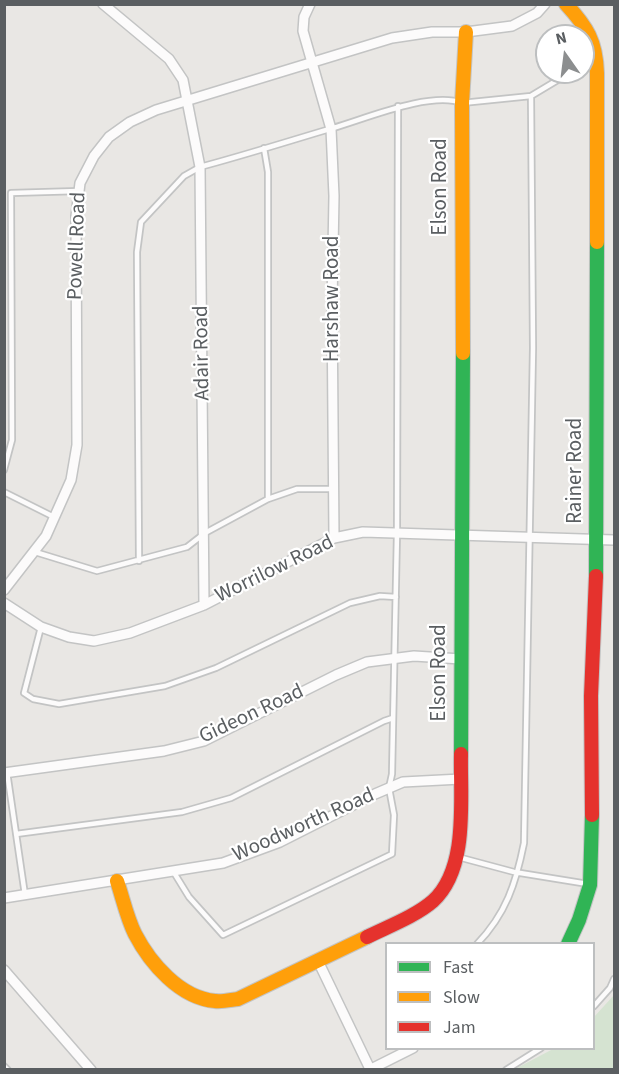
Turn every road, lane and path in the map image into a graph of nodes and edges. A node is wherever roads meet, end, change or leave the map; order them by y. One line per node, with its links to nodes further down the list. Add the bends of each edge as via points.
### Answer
1 (103, 4): 10 (street, Adair Road, via 169,59 183,80)
2 (310, 4): 7 (street, Harshaw Road, via 303,31)
3 (546, 4): 5 (street, Powell Road, via 512,26)
4 (566, 4): 6 (street, Rainer Road, via 585,26)
5 (466, 32): 7 (street, Powell Road, via 392,38); 11 (street, Elson Road)
6 (597, 51): 27 (street, Rainer Road)
7 (312, 62): 10 (street, Powell Road); 13 (street, Harshaw Road)
8 (551, 84): 9 (lane)
9 (531, 96): 11 (lane); 25 (lane)
10 (187, 102): 15 (street, Adair Road); 16 (street, Powell Road, via 156,110 109,137 94,156)
11 (462, 103): 12 (lane, via 452,99); 24 (street, Elson Road)
12 (398, 106): 13 (lane); 22 (lane)
13 (331, 129): 14 (lane); 18 (street, Harshaw Road)
14 (264, 148): 15 (lane); 20 (lane, via 268,172)
15 (200, 167): 23 (street, Adair Road); 30 (lane, via 184,176 141,222)
16 (79, 191): 17 (lane, via 11,193 12,440); 21 (street, Powell Road, via 77,445 71,480)
17 (4, 470)
18 (334, 489): 20 (lane, via 297,489); 26 (street, Harshaw Road)
19 (4, 492): 21 (lane)
20 (268, 499): 23 (lane)
21 (54, 517): 29 (street, Powell Road)
22 (397, 532): 24 (street, Worrilow Road); 26 (street, Worrilow Road, via 363,532); 32 (lane)
23 (205, 533): 30 (lane, via 187,547); 34 (street, Adair Road)
24 (463, 534): 25 (street, Worrilow Road); 37 (street, Elson Road)
25 (531, 537): 27 (street, Worrilow Road); 45 (lane, via 524,843)
26 (334, 538): 34 (street, Worrilow Road)
27 (597, 540): 28 (street, Worrilow Road); 47 (street, Rainer Road)
28 (615, 540)
29 (35, 552): 30 (lane, via 97,571); 31 (street, Powell Road)
30 (139, 561)
31 (4, 590)
32 (396, 597): 35 (lane, via 380,596 350,603 186,680 59,704 33,699 24,693); 36 (lane)
33 (4, 603): 35 (street, Worrilow Road)
34 (204, 604): 35 (street, Worrilow Road, via 130,633 94,640 69,637)
35 (41, 627)
36 (394, 657): 37 (street, Gideon Road); 38 (lane); 39 (street, Gideon Road, via 367,662 336,675 204,741 164,751)
37 (460, 659): 40 (street, Elson Road)
38 (393, 718): 41 (lane); 42 (lane, via 231,798 182,812)
39 (6, 772): 42 (lane)
40 (461, 779): 41 (street, Woodworth Road, via 403,782); 43 (street, Elson Road)
41 (390, 788): 44 (street, Woodworth Road, via 280,842 223,863); 44 (lane, via 394,815 392,854 223,935 189,897)
42 (16, 834): 48 (lane)
43 (457, 856): 45 (lane); 52 (street, Elson Road, via 434,901)
44 (173, 871): 46 (street, Woodworth Road)
45 (518, 872): 47 (lane); 50 (lane, via 512,892)
46 (117, 881): 48 (street, Woodworth Road); 52 (street, Elson Road, via 136,936 167,978 188,992 213,1001 238,999)
47 (590, 885): 51 (street, Rainer Road)
48 (25, 895): 49 (street, Woodworth Road)
49 (4, 898)
50 (478, 942)
51 (569, 942)
52 (318, 961): 59 (street)
53 (4, 970): 61 (street)
54 (615, 979): 55 (lane)
55 (595, 1005)
56 (409, 1050): 59 (street)
57 (538, 1050): 62 (lane)
58 (4, 1066): 60 (lane)
59 (370, 1069)
60 (8, 1070)
61 (91, 1070)
62 (506, 1070)

